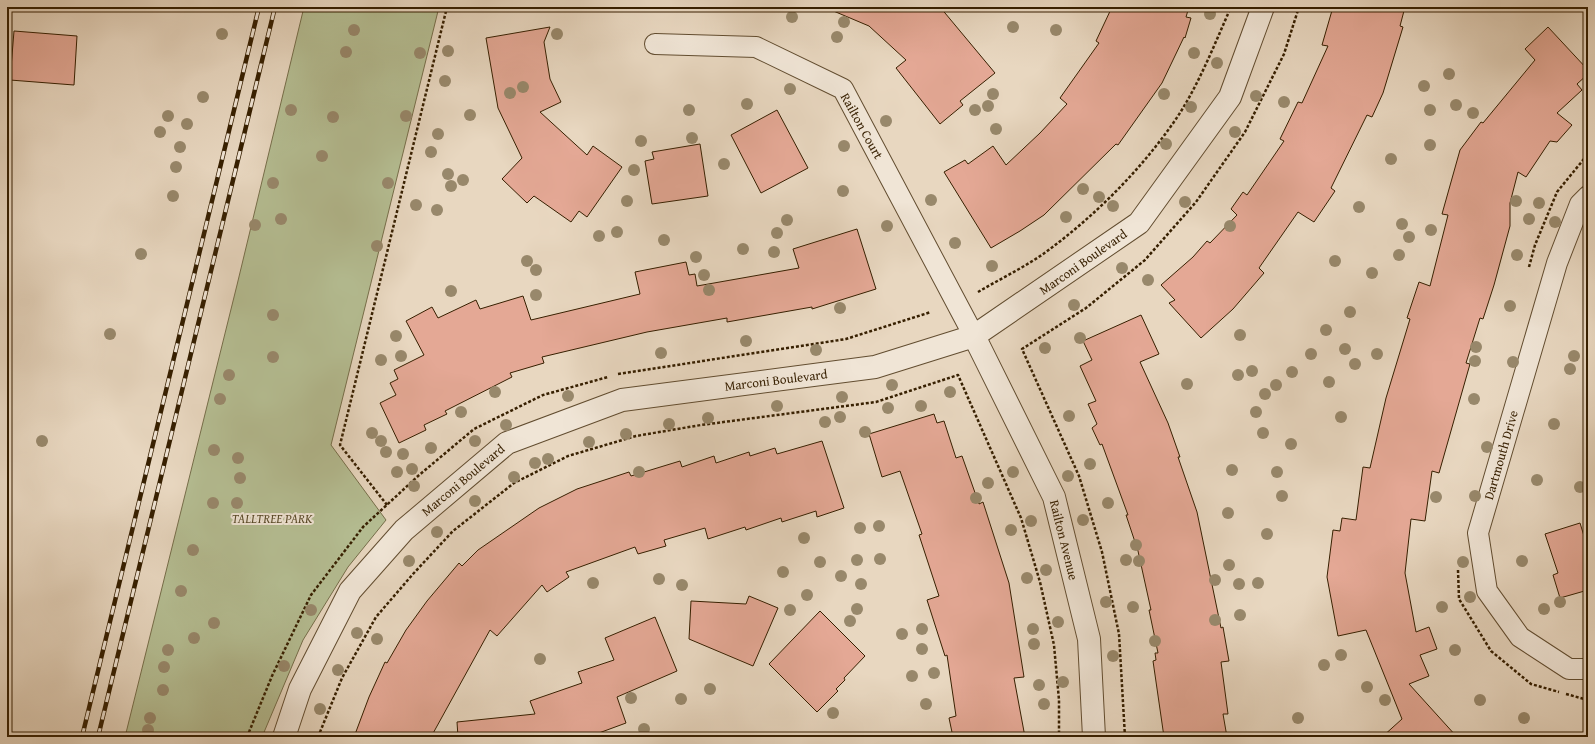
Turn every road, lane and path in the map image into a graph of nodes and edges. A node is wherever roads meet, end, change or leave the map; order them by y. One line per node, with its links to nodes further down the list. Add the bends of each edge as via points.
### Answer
1 (447, 7): 9 (path, via 340,445)
2 (1231, 7): 7 (path, via 1179,114 1148,158 1094,212 1045,252)
3 (1263, 7): 8 (street, Marconi Boulevard, via 1230,97 1138,223)
4 (1299, 7): 15 (path, via 1284,54 1245,132 1196,202 1144,260 1086,308 1022,349 1080,476 1102,552 1119,634)
5 (655, 44): 8 (street, Railton Court, via 756,47 843,89)
6 (1588, 196): 10 (street, Dartmouth Drive, via 1580,204 1557,263 1478,533 1487,591 1520,637 1569,669)
7 (974, 294)
8 (974, 336): 11 (street, Marconi Boulevard, via 875,368 622,400 507,443 404,530 350,591 300,689); 14 (street, Railton Avenue, via 1054,497 1089,639)
9 (387, 505)
10 (1588, 669)
11 (284, 737)
12 (318, 737): 13 (path, via 342,678 376,617 453,531 514,483 568,456 636,436 876,402 958,375 1021,518 1040,582 1054,645 1059,700)
13 (1059, 737)
14 (1094, 737)
15 (1125, 737)

